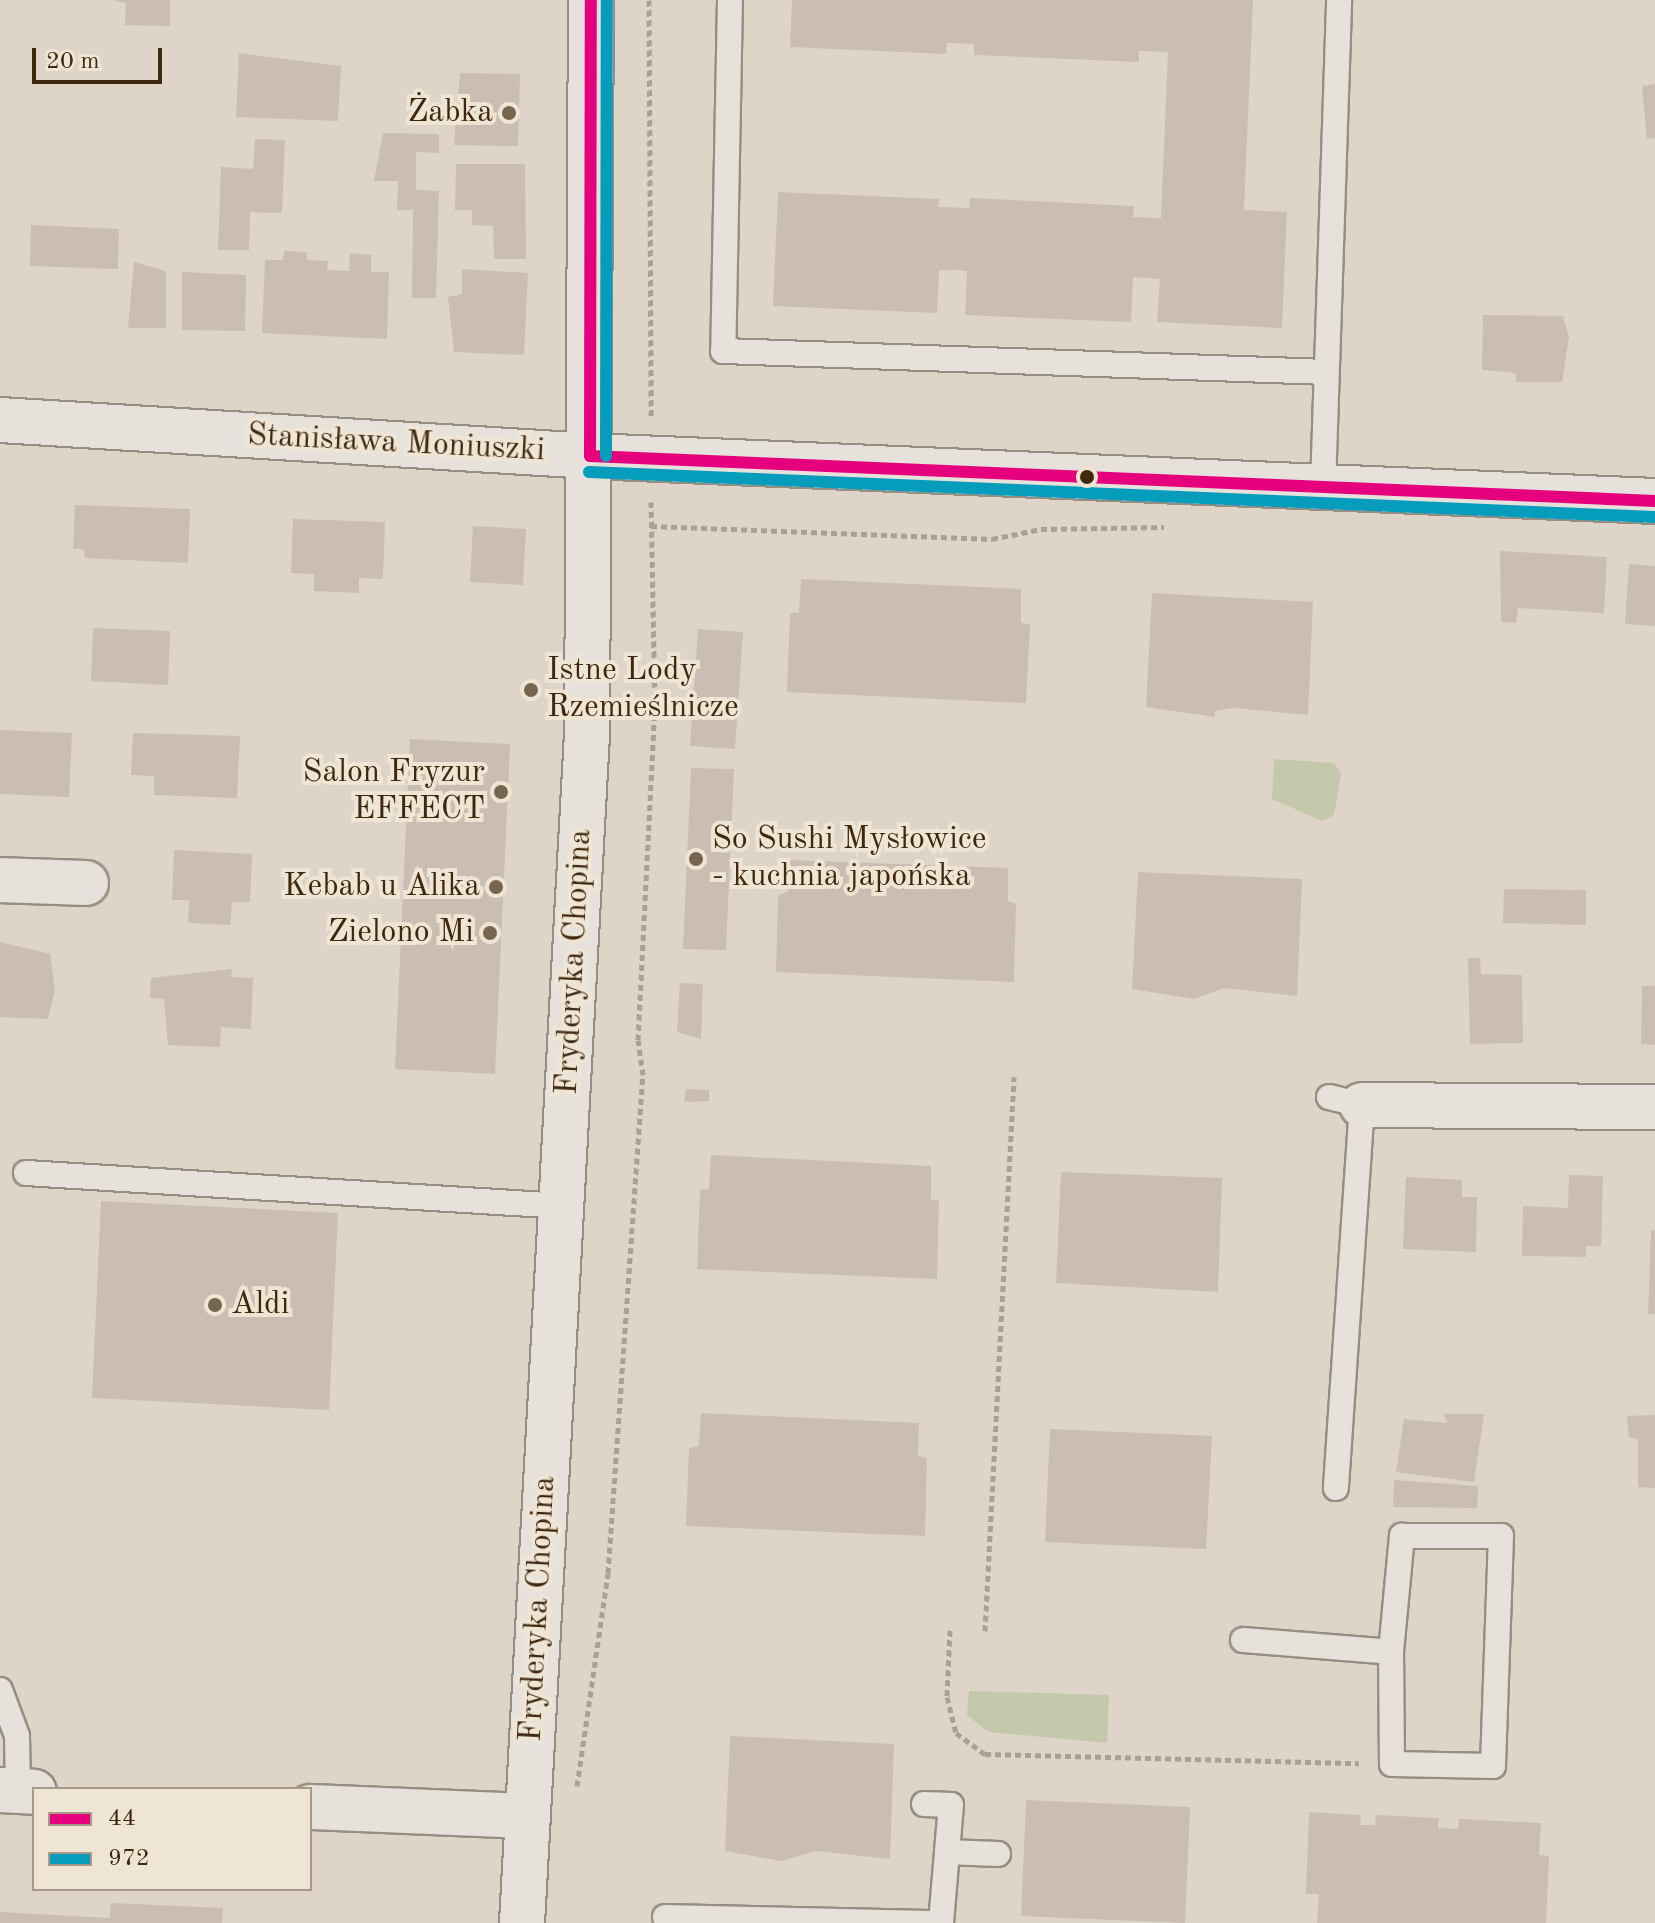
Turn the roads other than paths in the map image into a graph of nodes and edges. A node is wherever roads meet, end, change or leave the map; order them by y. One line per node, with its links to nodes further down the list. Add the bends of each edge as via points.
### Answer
1 (591, 0): 6 (street, Fryderyka Chopina)
2 (730, 0): 4 (lane, via 723,351)
3 (1339, 0): 4 (lane)
4 (1326, 372): 7 (lane)
5 (0, 420): 6 (street, Stanisława Moniuszki)
6 (590, 456): 7 (street, Stanisława Moniuszki); 14 (street, Fryderyka Chopina, via 587,734)
7 (1323, 487): 8 (street, Stanisława Moniuszki)
8 (1655, 501)
9 (0, 880): 10 (street)
10 (86, 883)
11 (1345, 1101): 12 (street); 15 (lane)
12 (1655, 1107)
13 (26, 1173): 14 (lane)
14 (562, 1206): 22 (street, Fryderyka Chopina)
15 (1336, 1488)
16 (1243, 1640): 17 (lane)
17 (1391, 1652): 17 (lane, via 1402,1536 1501,1536 1493,1766 1392,1764)
18 (0, 1690): 19 (lane, via 17,1736)
19 (17, 1791)
20 (924, 1804): 23 (lane, via 951,1805)
21 (312, 1807): 22 (street)
22 (528, 1816): 26 (street, Fryderyka Chopina)
23 (947, 1852): 24 (lane); 27 (lane)
24 (998, 1854)
25 (665, 1917): 27 (lane)
26 (522, 1923)
27 (940, 1923)

